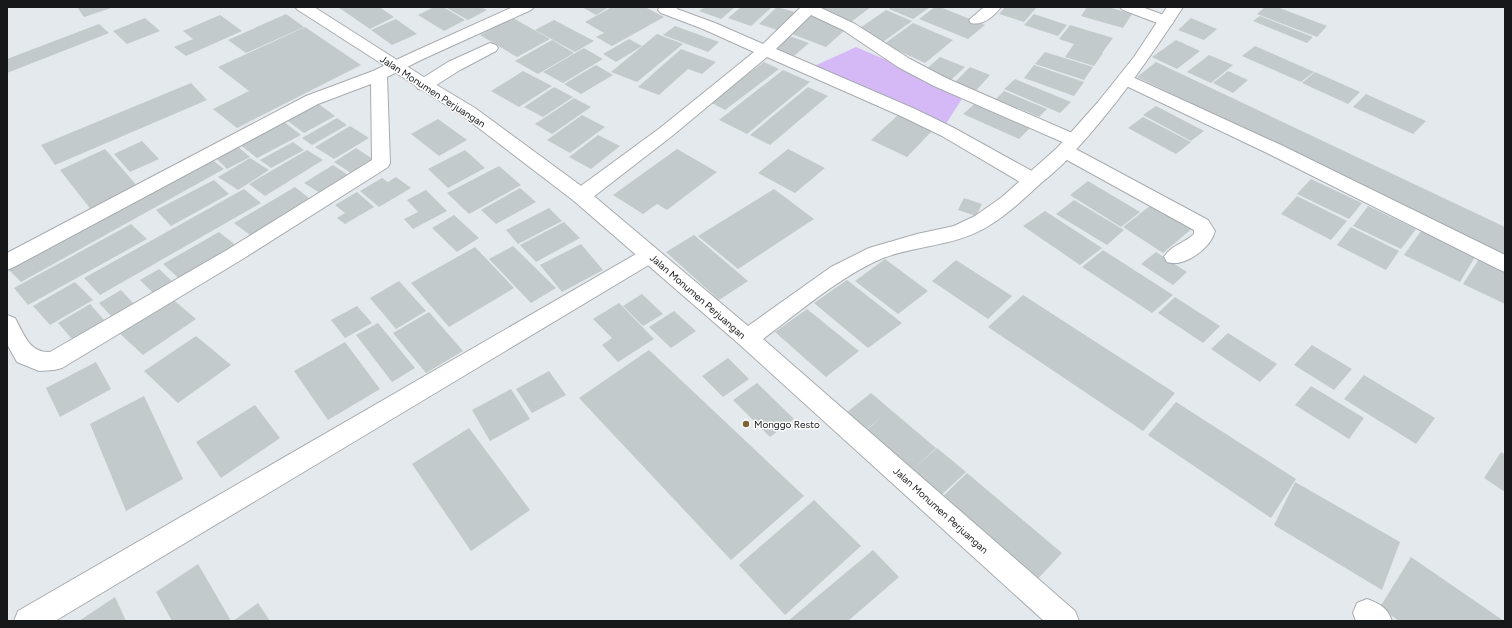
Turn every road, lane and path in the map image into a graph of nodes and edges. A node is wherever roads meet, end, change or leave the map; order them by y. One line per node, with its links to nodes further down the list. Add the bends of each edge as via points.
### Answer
1 (303, 7): 12 (street, Jalan Monumen Perjuangan)
2 (526, 7): 7 (street)
3 (993, 7): 9 (street)
4 (1128, 7): 8 (street)
5 (665, 8): 11 (street)
6 (810, 8): 11 (street); 15 (street, via 849,27 904,63)
7 (504, 10): 12 (street)
8 (1170, 14): 13 (street)
9 (977, 20)
10 (490, 48): 14 (street)
11 (765, 51): 16 (street, via 909,113); 17 (street, via 666,132)
12 (387, 71): 14 (street, Jalan Monumen Perjuangan); 20 (street, via 312,100); 22 (street, via 382,163 234,255 54,361 39,362 25,355)
13 (1126, 79): 15 (street); 21 (street, via 1274,149)
14 (424, 85): 17 (street, Jalan Monumen Perjuangan, via 469,112)
15 (1069, 146): 16 (street); 19 (street, via 1201,225 1205,236)
16 (1032, 180): 23 (street, via 1009,202 982,221 959,232 876,253 838,273)
17 (581, 196): 18 (street, Jalan Monumen Perjuangan)
18 (650, 255): 23 (street, Jalan Monumen Perjuangan); 24 (street)
19 (1174, 257)
20 (7, 262)
21 (1505, 264)
22 (7, 324)
23 (747, 338): 25 (street, Jalan Monumen Perjuangan)
24 (28, 621)
25 (1065, 621)

